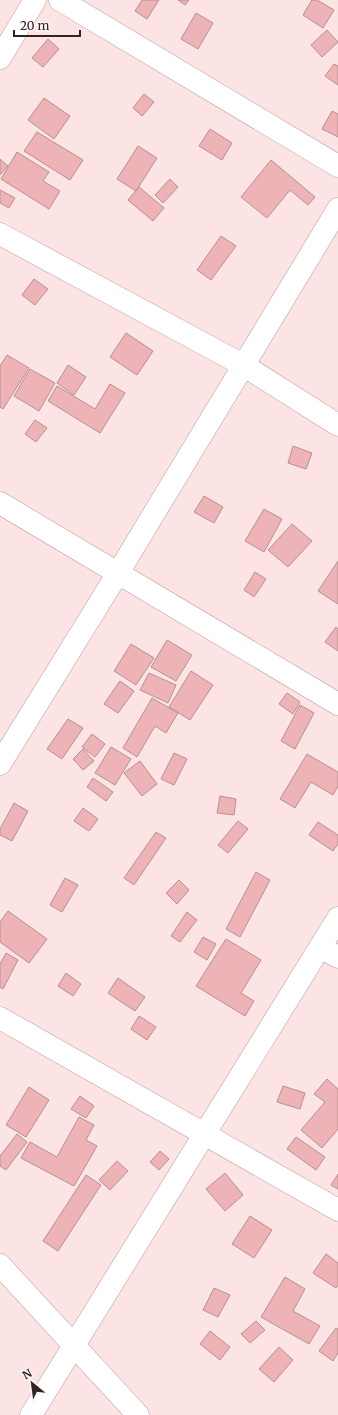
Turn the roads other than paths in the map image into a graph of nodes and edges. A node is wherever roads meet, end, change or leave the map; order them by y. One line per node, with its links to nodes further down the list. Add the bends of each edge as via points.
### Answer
1 (35, 0): 3 (street)
2 (60, 0): 4 (street)
3 (0, 58)
4 (338, 166)
5 (338, 209): 7 (street)
6 (0, 234): 7 (street)
7 (243, 365): 8 (street); 10 (street)
8 (338, 426)
9 (0, 503): 10 (street)
10 (118, 573): 11 (street); 12 (street)
11 (338, 704)
12 (0, 764)
13 (338, 918): 14 (street)
14 (329, 952): 16 (street)
15 (0, 1018): 16 (street)
16 (204, 1134): 17 (street); 19 (street)
17 (338, 1210)
18 (0, 1265): 19 (street)
19 (74, 1345): 20 (street); 21 (street)
20 (31, 1415)
21 (138, 1415)

